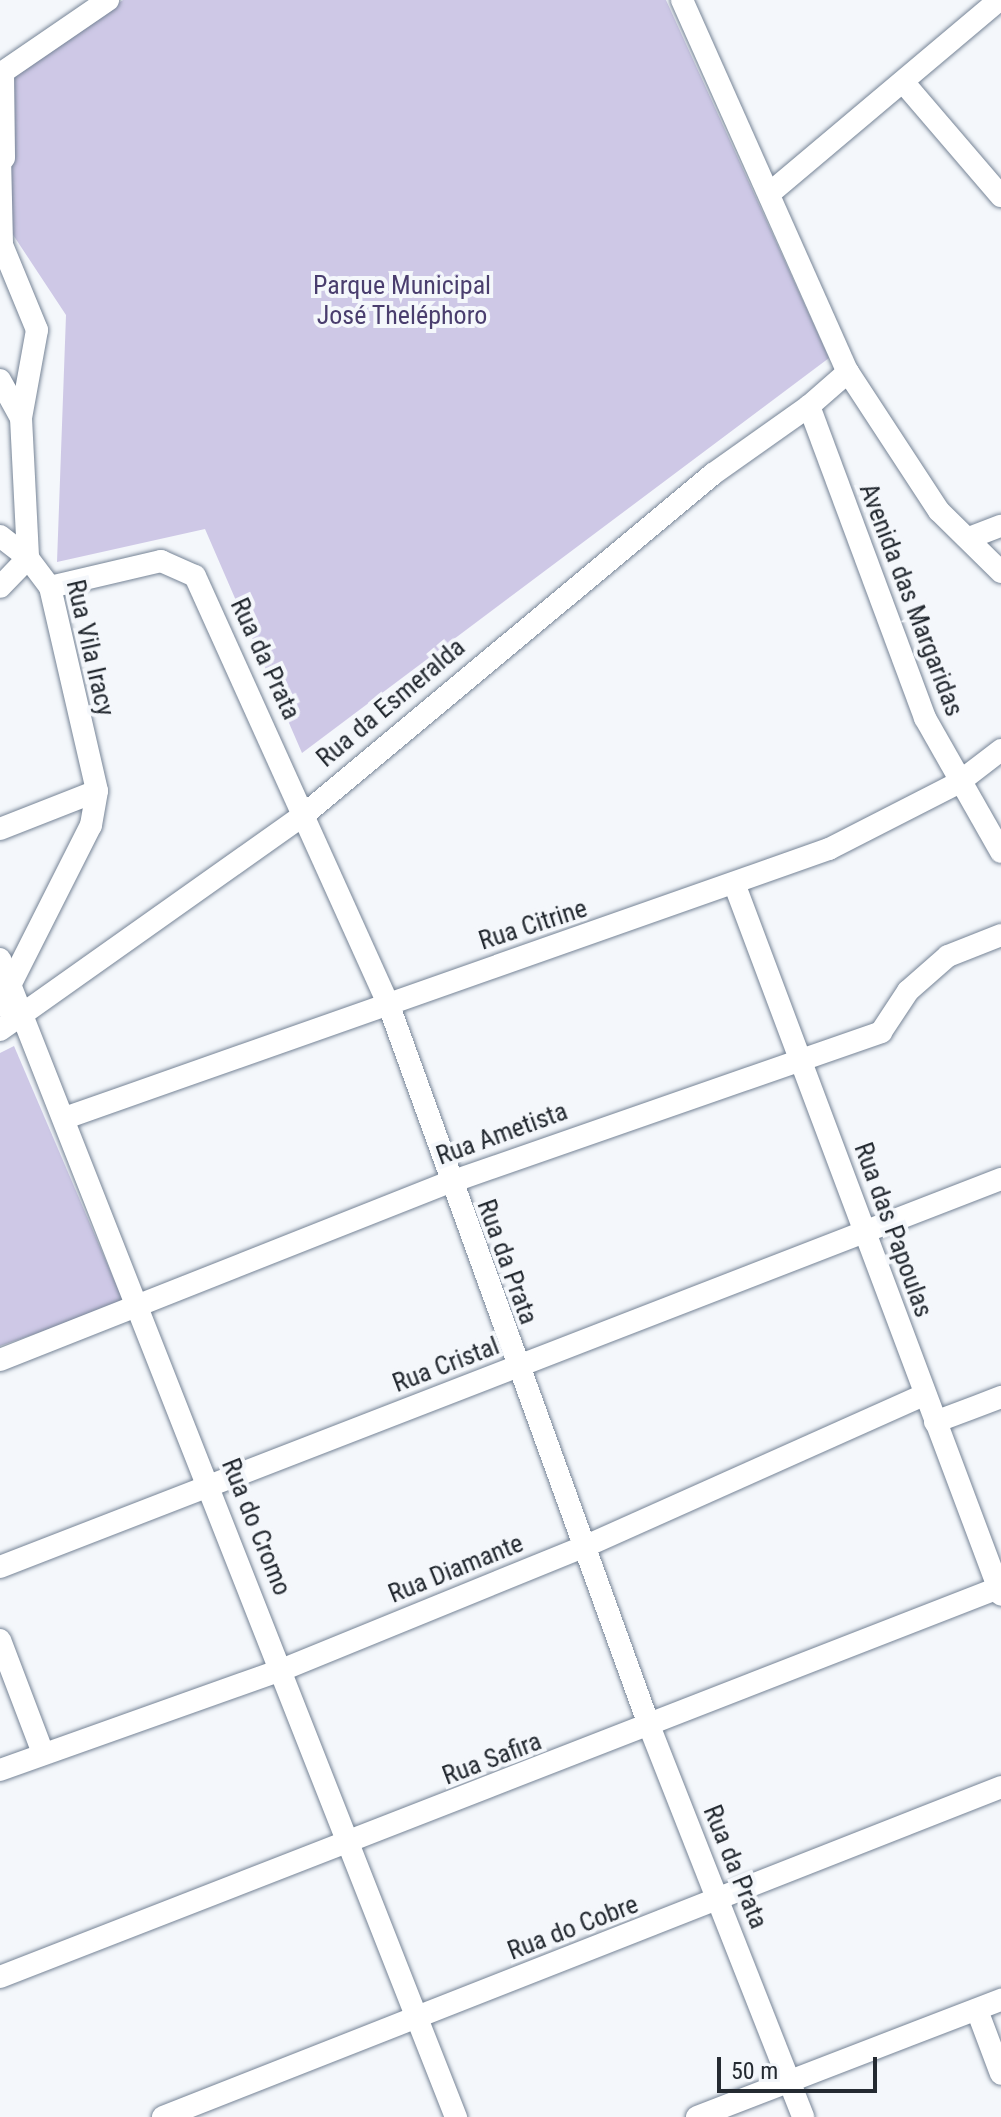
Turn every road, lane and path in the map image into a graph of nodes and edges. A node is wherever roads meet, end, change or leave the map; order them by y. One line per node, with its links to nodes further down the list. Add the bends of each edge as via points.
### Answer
1 (108, 0): 4 (street)
2 (682, 0): 7 (street, Avenida das Margaridas)
3 (999, 0): 5 (street)
4 (2, 74): 6 (street)
5 (904, 83): 7 (street); 8 (street)
6 (2, 157): 9 (street)
7 (770, 193): 10 (street, Avenida das Margaridas)
8 (1001, 196)
9 (1, 246): 13 (street, via 37,330)
10 (848, 372): 12 (street); 16 (street, Avenida das Margaridas, via 939,511)
11 (0, 380): 13 (street)
12 (809, 406): 22 (street, Avenida das Margaridas, via 925,718); 24 (street, Rua da Esmeralda, via 713,474)
13 (21, 418): 17 (street)
14 (1001, 526): 16 (street)
15 (0, 536): 17 (street, Rua Vila Iracy)
16 (969, 538): 18 (street, Avenida das Margaridas)
17 (28, 558): 19 (street); 20 (street, Rua Vila Iracy)
18 (1001, 572)
19 (0, 587)
20 (50, 587): 23 (street, Rua Vila Iracy); 24 (street, Rua da Prata, via 161,561 195,576)
21 (1001, 750): 22 (street, Rua Citrine)
22 (958, 783): 26 (street, Avenida das Margaridas); 27 (street, Rua Citrine, via 829,849)
23 (97, 791): 25 (street); 30 (street, via 91,825)
24 (306, 813): 31 (street, Rua da Prata); 32 (street, Rua da Esmeralda)
25 (0, 829)
26 (1001, 852)
27 (734, 883): 31 (street, Rua Citrine); 34 (street, Rua das Papoulas)
28 (1001, 935): 34 (street, Rua Ametista, via 948,956 908,991 881,1032)
29 (0, 959): 30 (street, Rua do Cromo)
30 (8, 982): 32 (street, Rua do Cromo)
31 (388, 1003): 35 (street, Rua Citrine); 37 (street, Rua da Prata)
32 (10, 1007): 33 (street, Rua da Esmeralda); 35 (street, Rua do Cromo)
33 (0, 1030)
34 (802, 1056): 37 (street, Rua Ametista); 38 (street, Rua das Papoulas)
35 (65, 1118): 39 (street, Rua do Cromo)
36 (1001, 1179): 38 (street, Rua Cristal)
37 (448, 1183): 39 (street, Rua Ametista); 41 (street, Rua da Prata)
38 (863, 1231): 41 (street, Rua Cristal); 42 (street, Rua das Papoulas)
39 (138, 1309): 40 (street, Rua Ametista); 45 (street, Rua do Cromo)
40 (0, 1360)
41 (516, 1367): 45 (street, Rua Cristal); 46 (street, Rua da Prata)
42 (924, 1395): 44 (street, Rua das Papoulas); 46 (street, Rua Diamante)
43 (1001, 1397): 44 (street)
44 (935, 1422): 48 (street, Rua das Papoulas)
45 (209, 1487): 47 (street, Rua Cristal); 50 (street, Rua do Cromo)
46 (586, 1546): 50 (street, Rua Diamante); 51 (street, Rua da Prata)
47 (0, 1567)
48 (1000, 1590): 51 (street, Rua Safira)
49 (0, 1640): 52 (street)
50 (284, 1669): 52 (street, Rua Diamante); 55 (street, Rua do Cromo)
51 (650, 1728): 55 (street, Rua Safira); 56 (street, Rua da Prata)
52 (43, 1753): 53 (street, Rua Diamante)
53 (0, 1770)
54 (1001, 1787): 56 (street, Rua do Cobre)
55 (353, 1843): 57 (street, Rua Safira); 60 (street, Rua do Cromo)
56 (719, 1901): 60 (street, Rua do Cobre); 62 (street, Rua da Prata)
57 (0, 1977)
58 (1001, 2000): 59 (street)
59 (977, 2010): 61 (street); 62 (street)
60 (415, 2020): 63 (street, Rua do Cobre); 64 (street, Rua do Cromo)
61 (1001, 2074)
62 (789, 2082): 65 (street); 66 (street, Rua da Prata)
63 (163, 2117)
64 (456, 2117)
65 (697, 2117)
66 (803, 2117)

